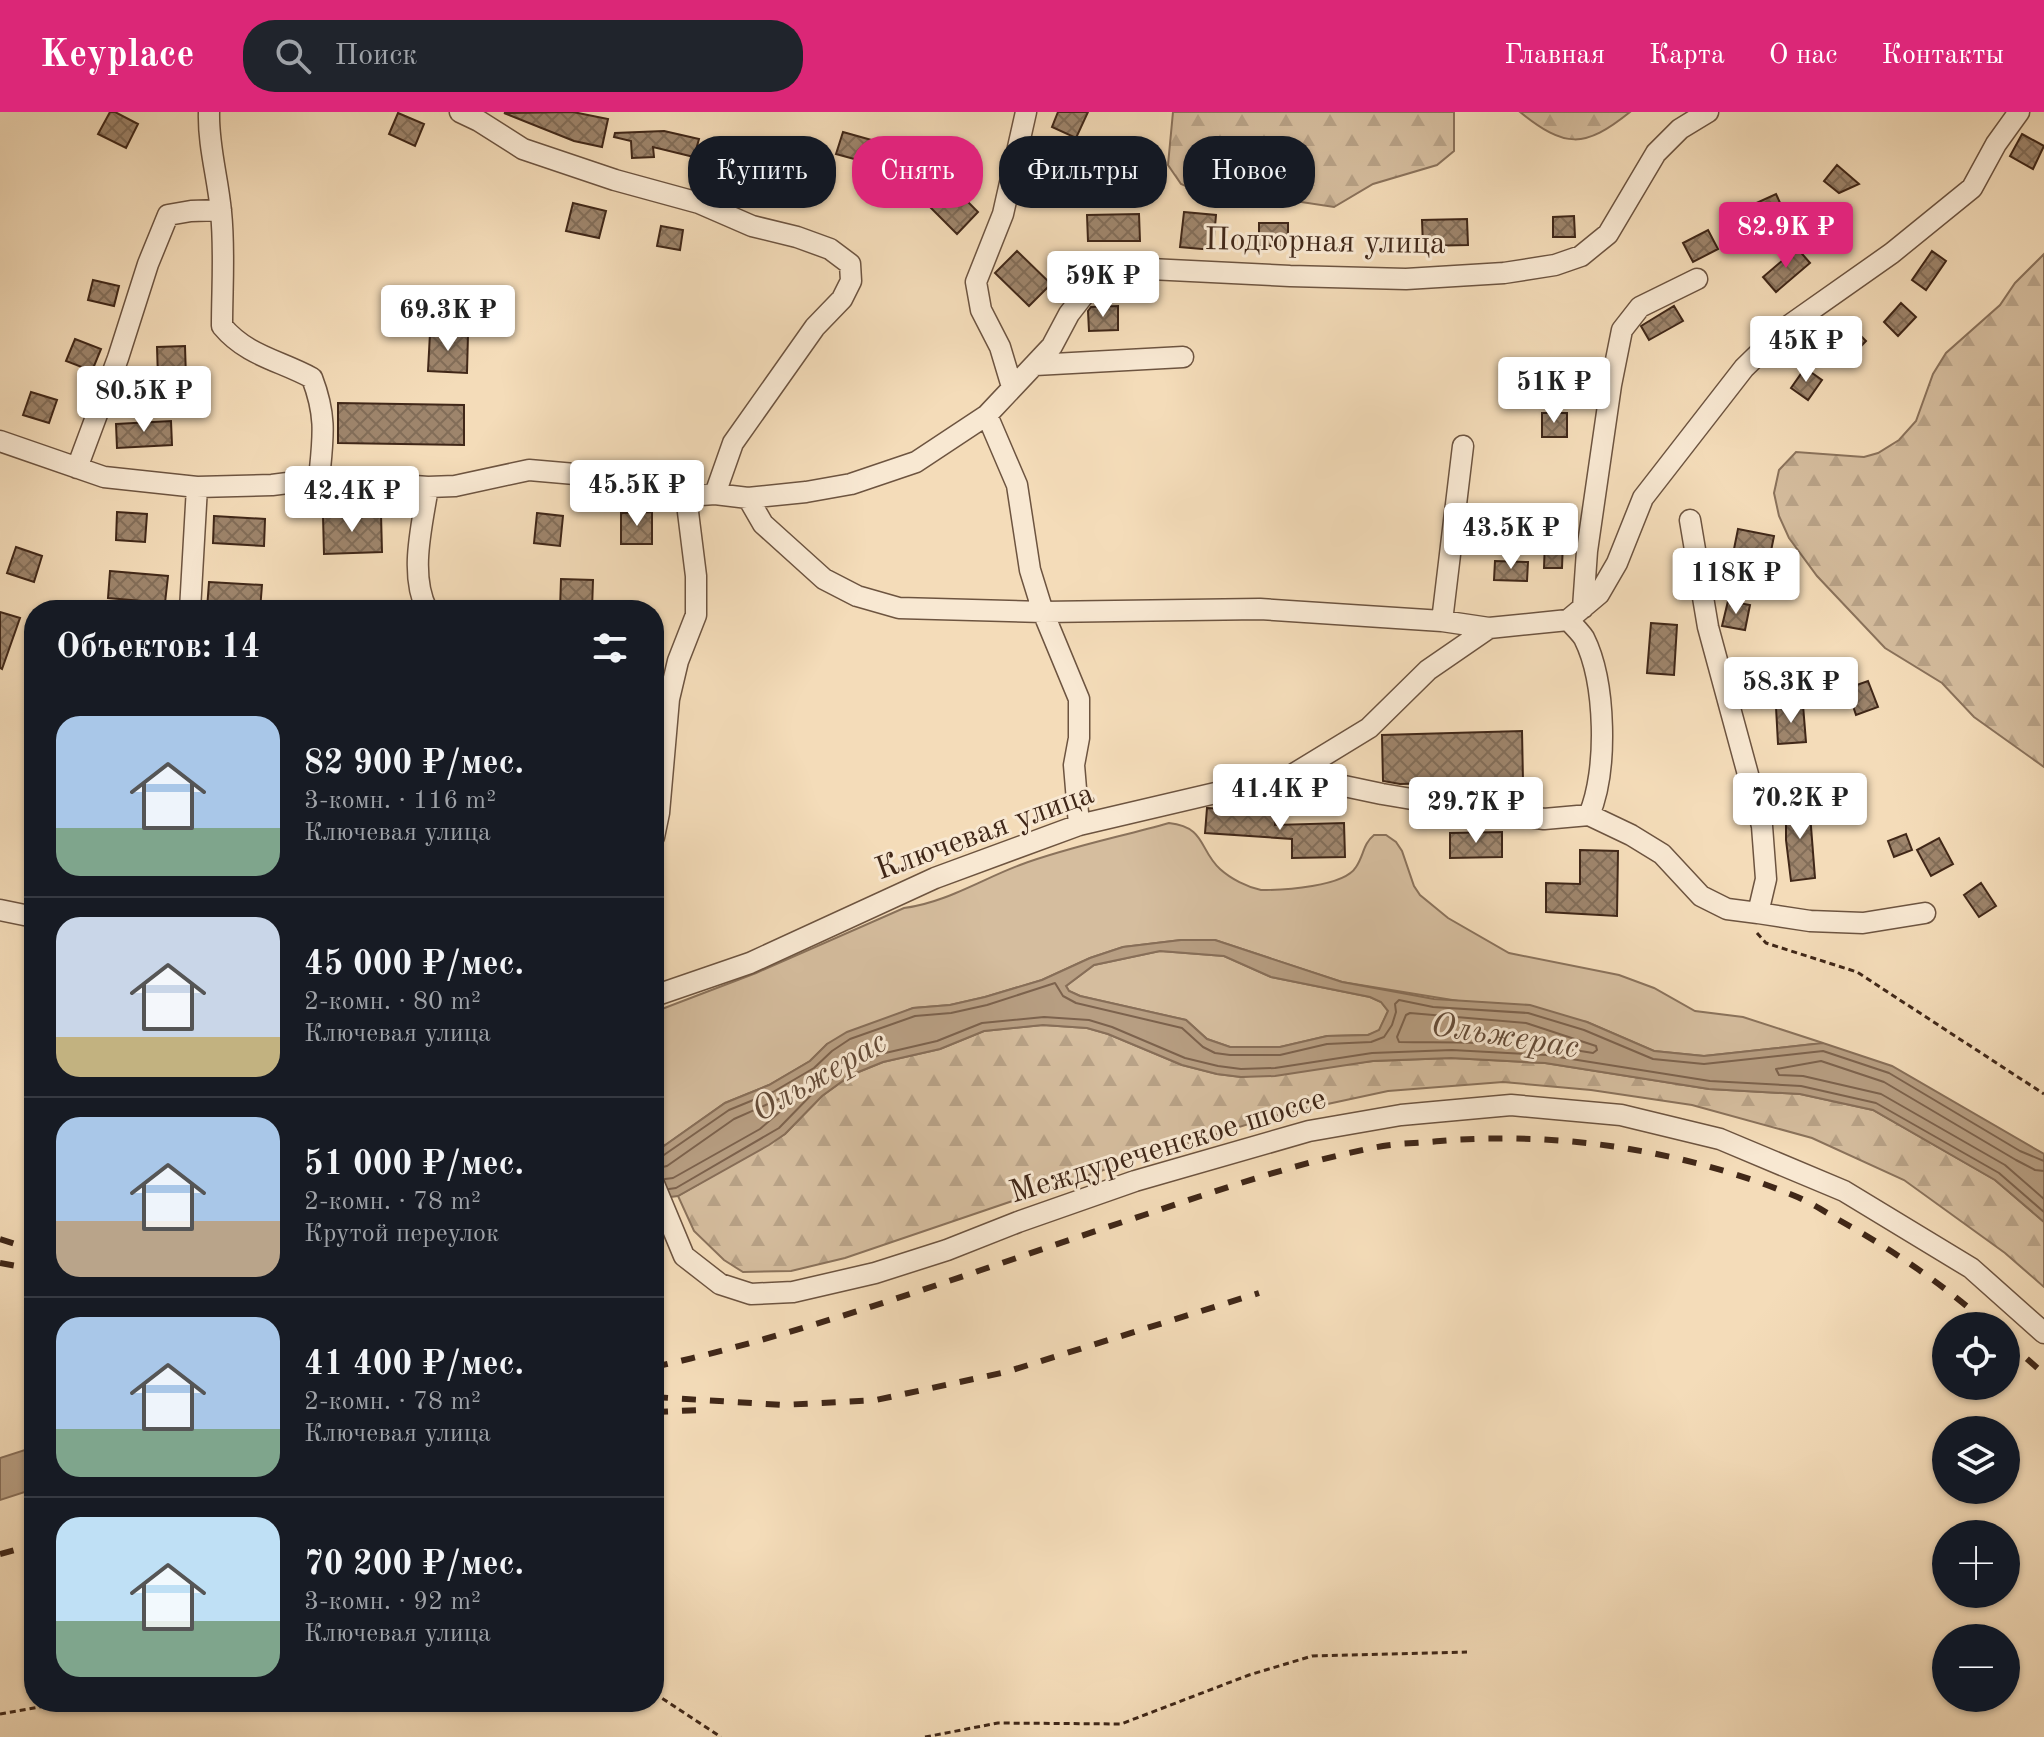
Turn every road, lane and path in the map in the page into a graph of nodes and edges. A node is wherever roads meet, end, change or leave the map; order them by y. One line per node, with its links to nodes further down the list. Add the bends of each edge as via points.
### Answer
1 (209, 112): 6 (street)
2 (460, 112): 18 (street, via 523,149 797,237 830,249 850,264 851,281 842,299 815,327 733,443)
3 (1026, 112): 10 (street, via 1003,214 976,282 981,310)
4 (1708, 112): 9 (street, Подгорная улица, via 1656,153 1608,234 1581,256 1504,273 1406,279 1150,269 1108,275 1090,287)
5 (2019, 112): 25 (street, via 1972,188 1949,210 1784,329 1744,368 1643,498 1599,594)
6 (221, 210): 14 (street, via 168,215); 15 (street, via 222,326 252,352 312,378 323,406)
7 (1697, 279): 25 (street, via 1640,307 1622,330)
8 (1183, 357): 9 (street)
9 (1035, 365): 10 (street, Подгорная улица)
10 (1012, 387): 11 (street, Подгорная улица)
11 (987, 415): 20 (street, Подгорная улица, via 916,462 851,484); 24 (street, via 1017,485 1030,570)
12 (0, 441): 14 (street, Подгорная улица)
13 (1463, 446): 26 (street)
14 (77, 468): 16 (street, Подгорная улица, via 104,477)
15 (319, 479): 16 (street, Подгорная улица); 17 (street, Подгорная улица)
16 (197, 487): 22 (street)
17 (428, 487): 19 (street, Подгорная улица, via 529,470); 23 (street, via 420,540)
18 (715, 494): 19 (street, Подгорная улица); 20 (street, Подгорная улица)
19 (686, 496): 29 (street, via 696,615)
20 (748, 498): 24 (street, via 763,524 824,579 857,596 899,608)
21 (1690, 520): 30 (street, via 1708,627)
22 (191, 600)
23 (422, 600)
24 (1043, 612): 26 (street, via 1260,609); 33 (street, via 1079,699 1074,765)
25 (1575, 614): 27 (street, Ключевая улица); 32 (street, via 1594,671 1602,729 1599,785)
26 (1442, 621): 27 (street)
27 (1489, 628): 31 (street, Ключевая улица, via 1428,670 1369,728)
28 (1839, 690): 30 (street)
29 (664, 691)
30 (1727, 697): 35 (street, via 1762,826 1766,879)
31 (1292, 775): 32 (street, via 1489,812 1544,819); 33 (street, Ключевая улица)
32 (1589, 815): 35 (street, via 1662,854 1701,896 1727,909)
33 (1079, 825): 38 (street, Ключевая улица, via 935,878 750,963)
34 (0, 910): 37 (street)
35 (1758, 913): 36 (street, via 1863,923); 39 (path, via 1754,930 1766,943 1857,972)
36 (1925, 913)
37 (24, 915)
38 (664, 993)
39 (2044, 1094)
40 (664, 1212): 41 (street, Междуреченское шоссе, via 684,1256 720,1284 751,1294 793,1292 875,1273 1135,1181 1309,1131 1401,1115 1526,1106 1621,1115 1720,1139 1844,1191 1971,1268)
41 (2044, 1333)
42 (1467, 1652): 47 (path, via 1312,1656 1121,1724 998,1723)
43 (664, 1700): 46 (path)
44 (24, 1710): 45 (path)
45 (0, 1714)
46 (721, 1737)
47 (925, 1737)

